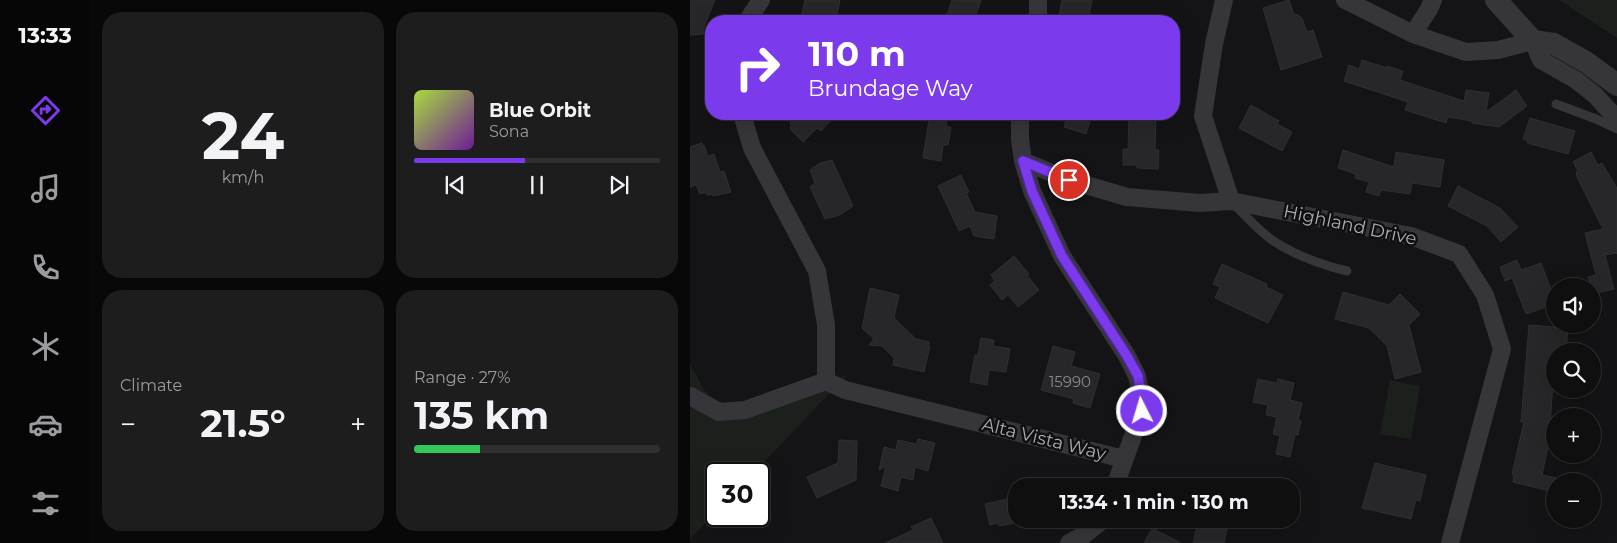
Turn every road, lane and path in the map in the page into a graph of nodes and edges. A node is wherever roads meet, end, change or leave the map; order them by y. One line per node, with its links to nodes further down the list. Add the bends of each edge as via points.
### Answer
1 (761, 0): 7 (street)
2 (1038, 0): 8 (street)
3 (1224, 0): 18 (street, via 1203,116)
4 (1345, 0): 9 (street)
5 (1433, 0): 9 (street)
6 (1496, 0): 10 (street)
7 (751, 15)
8 (1038, 15)
9 (1413, 34): 10 (street, via 1466,52 1498,50)
10 (1533, 41): 11 (street, via 1554,44); 13 (street, via 1541,60 1576,80)
11 (1617, 85)
12 (1556, 104): 16 (lane)
13 (1617, 119)
14 (744, 120): 20 (street, via 752,148 817,271 826,325)
15 (1020, 120): 17 (street, Alta Vista Way)
16 (1617, 129)
17 (1023, 161): 18 (street, Highland Drive, via 1069,180 1127,197 1200,203); 22 (street, Alta Vista Way, via 1032,191 1062,256 1138,376 1142,411)
18 (1231, 201): 19 (lane, via 1275,242 1320,264); 26 (street, Highland Drive, via 1411,236 1459,254 1486,295 1502,349)
19 (1347, 272)
20 (826, 381): 21 (street, via 745,410 719,412); 22 (street, Alta Vista Way, via 845,390)
21 (690, 396)
22 (1124, 459): 23 (street)
23 (1118, 478)
24 (1093, 528): 25 (street)
25 (1069, 543)
26 (1450, 543)

